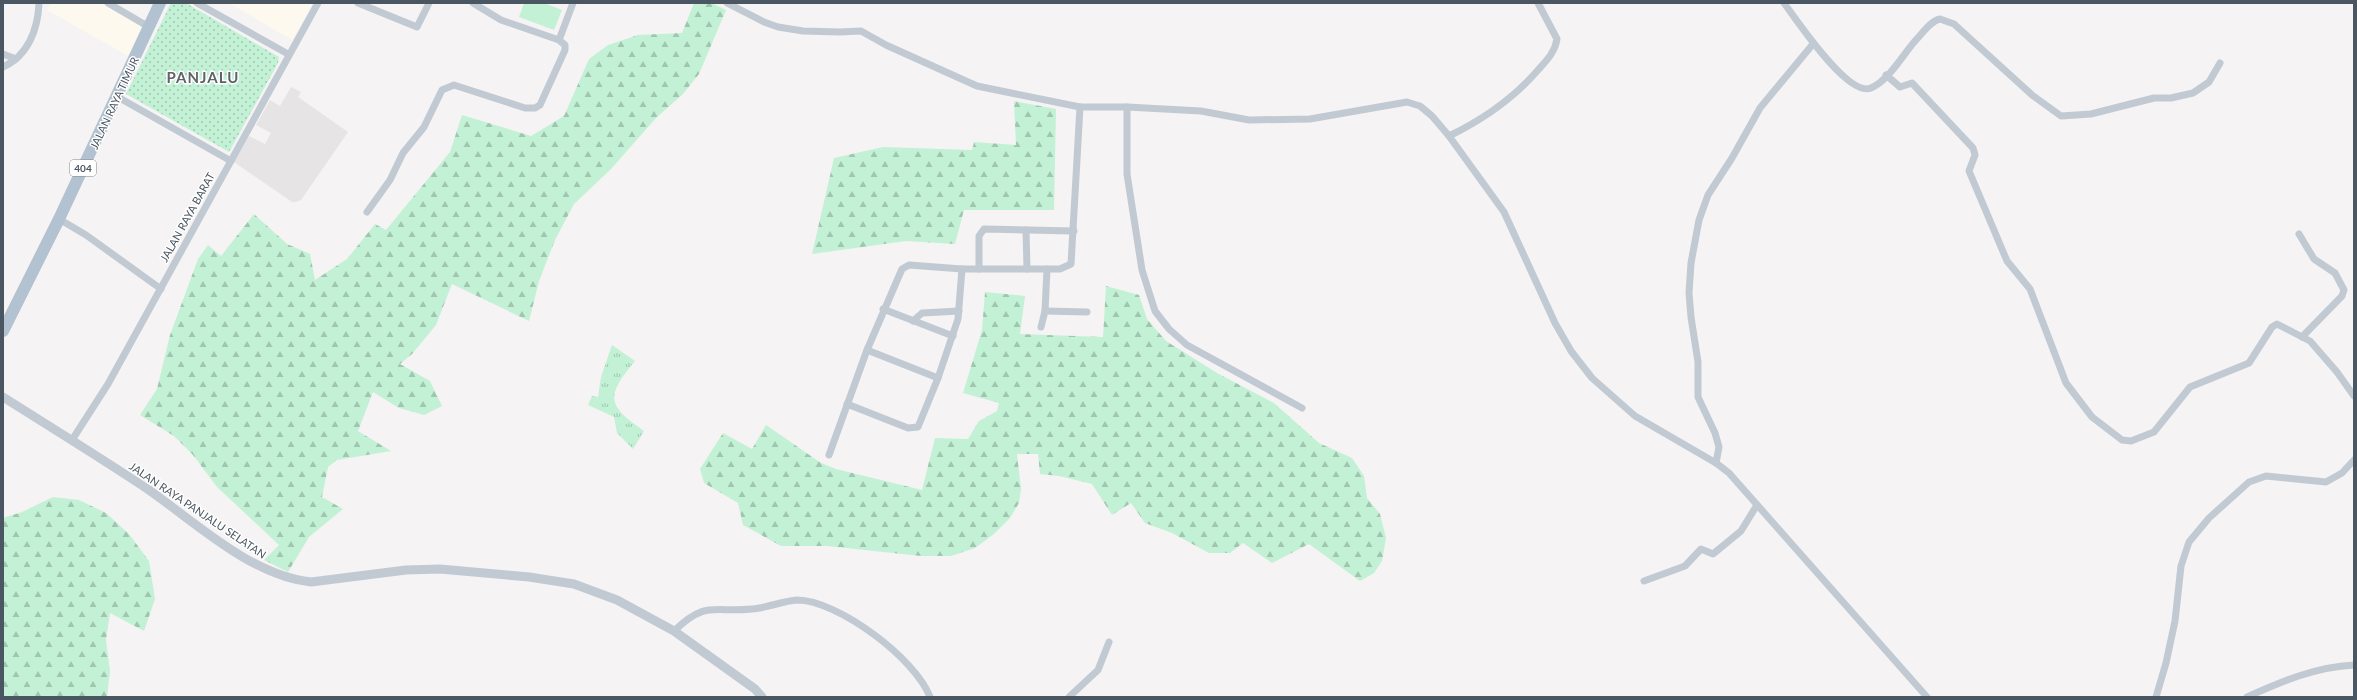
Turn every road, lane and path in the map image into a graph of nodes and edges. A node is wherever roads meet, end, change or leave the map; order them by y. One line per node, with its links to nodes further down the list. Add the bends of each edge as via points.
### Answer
1 (39, 3): 18 (street, via 32,36)
2 (108, 3): 13 (street)
3 (160, 3): 13 (main road, JALAN RAYA TIMUR / 404)
4 (197, 3): 17 (street)
5 (318, 3): 17 (street, JALAN RAYA BARAT)
6 (358, 3): 7 (street, via 416,27)
7 (429, 3)
8 (473, 3): 14 (street, via 501,20)
9 (573, 3): 14 (street)
10 (727, 3): 23 (street, via 778,27 803,31 861,31 977,86)
11 (1538, 3): 25 (street, via 1557,39 1554,52 1522,88 1501,106)
12 (1784, 3): 15 (street)
13 (149, 27): 22 (main road, JALAN RAYA TIMUR / 404)
14 (559, 40): 27 (street, via 565,45 565,50 540,105 535,108 525,108 454,85 442,90 424,127 403,153 390,180)
15 (1813, 44): 21 (street, via 1833,66 1858,87 1869,89); 55 (street, via 1760,108 1708,195 1699,220 1691,263 1690,311 1698,362 1698,397 1719,447)
16 (3, 54): 18 (street)
17 (288, 54): 26 (street, JALAN RAYA BARAT)
18 (16, 59): 20 (street)
19 (2220, 63): 21 (street, via 2209,82 2193,93 2178,97 2154,98 2091,114 2061,116 2032,95 1954,24 1940,19 1930,25)
20 (3, 67)
21 (1886, 75): 45 (street, via 1900,87 1912,83 1973,148 1975,155 1969,171 2007,261 2030,289 2063,376 2092,417 2116,437 2131,441 2158,430 2190,387 2251,360 2274,325 2280,324)
22 (116, 96): 26 (street); 28 (main road, JALAN RAYA TIMUR / 404)
23 (1080, 107): 24 (street); 30 (street)
24 (1127, 107): 25 (street, via 1201,111 1249,120 1310,119 1407,102 1420,106); 51 (street, via 1127,174 1142,270 1155,311 1169,329 1187,345)
25 (1449, 136): 55 (street, via 1504,212 1555,323 1571,351 1592,378 1635,416)
26 (231, 161): 36 (street, JALAN RAYA BARAT)
27 (367, 212)
28 (59, 220): 36 (street, via 86,235); 43 (main road, JALAN RAYA TIMUR / 404)
29 (1026, 230): 30 (street); 33 (street, via 980,231); 34 (street)
30 (1074, 231): 35 (street, via 1071,264 1065,268)
31 (2299, 234): 45 (street, via 2314,259 2335,272 2344,290 2342,296)
32 (962, 269): 33 (street); 37 (street, via 905,266); 38 (street)
33 (979, 269): 34 (street)
34 (1028, 269): 35 (street)
35 (1047, 269): 39 (street)
36 (161, 289): 52 (street, JALAN RAYA BARAT, via 108,384)
37 (883, 309): 41 (street); 46 (street)
38 (959, 311): 41 (street, via 922,313); 44 (street)
39 (1045, 312): 40 (street); 42 (street)
40 (1087, 312)
41 (913, 321): 44 (street)
42 (1041, 327)
43 (3, 331)
44 (953, 336): 47 (street)
45 (2302, 337): 48 (street, via 2310,342 2337,372)
46 (867, 350): 47 (street); 50 (street)
47 (938, 378): 50 (street, via 919,425 915,428)
48 (2354, 396)
49 (3, 397): 52 (street, JALAN RAYA PANJALU SELATAN)
50 (847, 404): 53 (street)
51 (1302, 408)
52 (72, 440): 58 (street, JALAN RAYA PANJALU SELATAN, via 149,490 254,564 285,577 317,582 433,568 553,580 590,589 617,600)
53 (829, 455)
54 (2354, 460): 65 (street, via 2342,473 2326,482 2266,476 2257,478 2249,482 2196,532 2189,542 2181,566 2175,621)
55 (1716, 463): 56 (street, via 1729,473)
56 (1757, 505): 57 (street, via 1741,530 1713,554 1701,549 1685,566); 64 (street)
57 (1644, 581)
58 (678, 633): 61 (street, JALAN RAYA PANJALU SELATAN, via 755,689); 62 (street, via 692,615 706,609 752,609 796,600 813,603 855,621 907,661)
59 (1109, 642): 63 (street, via 1098,670)
60 (2354, 665): 66 (street, via 2331,666 2296,675)
61 (762, 697)
62 (930, 697)
63 (1069, 697)
64 (1927, 697)
65 (2156, 697)
66 (2247, 697)

